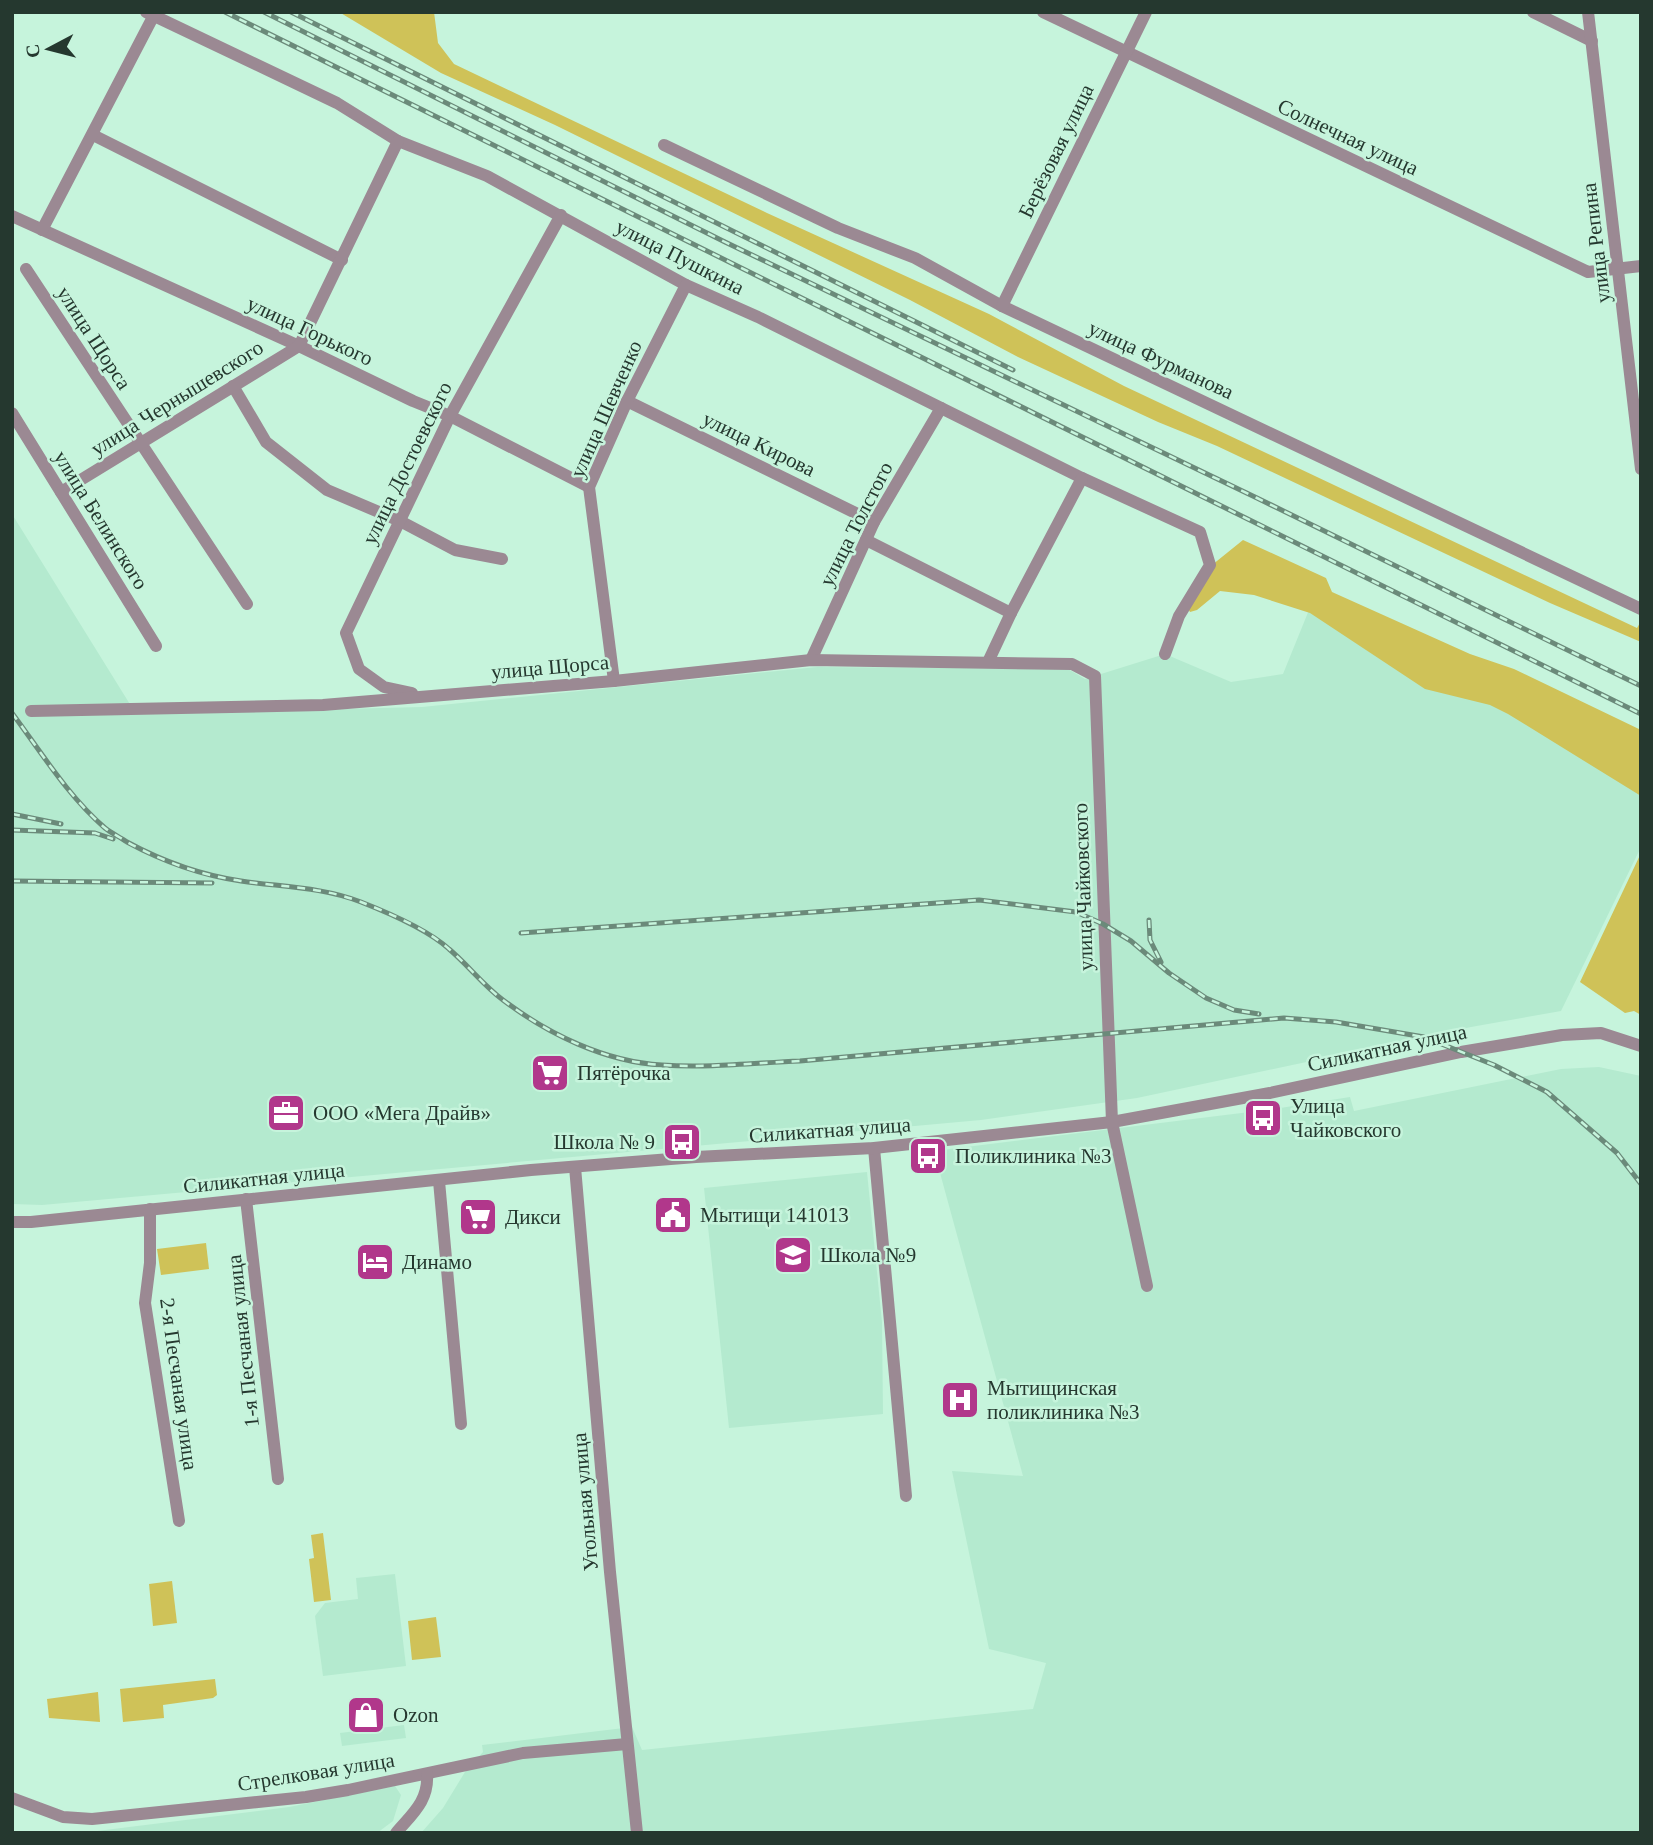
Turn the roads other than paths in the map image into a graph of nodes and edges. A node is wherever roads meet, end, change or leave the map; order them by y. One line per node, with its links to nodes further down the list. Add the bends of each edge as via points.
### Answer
1 (1043, 12): 7 (street, Солнечная улица)
2 (1146, 12): 7 (street, Берёзовая улица)
3 (1534, 12): 6 (street)
4 (1588, 12): 6 (street, улица Репина)
5 (150, 14): 8 (street); 9 (street, улица Пушкина, via 337,103)
6 (1592, 41): 17 (street, улица Репина)
7 (1125, 52): 17 (street, Солнечная улица, via 1588,272); 19 (street, Берёзовая улица)
8 (93, 135): 13 (street); 14 (street)
9 (398, 141): 11 (street, улица Пушкина, via 487,176); 14 (street)
10 (664, 145): 19 (street, улица Фурманова, via 838,228 915,258)
11 (561, 215): 18 (street, улица Пушкина); 25 (street, улица Достоевского)
12 (12, 216): 13 (street, улица Горького)
13 (42, 230): 20 (street, улица Горького)
14 (342, 260): 20 (street)
15 (1641, 266): 17 (street, Солнечная улица)
16 (26, 269): 26 (street, улица Щорса)
17 (1619, 269): 27 (street, улица Репина)
18 (686, 285): 22 (street, улица Шевченко); 23 (street, улица Пушкина)
19 (1002, 306): 36 (street, улица Фурманова)
20 (299, 345): 21 (street, улица Чернышевского); 25 (street, улица Горького)
21 (233, 386): 26 (street, улица Чернышевского); 31 (street, via 266,442 327,490)
22 (627, 401): 29 (street, улица Шевченко); 32 (street, улица Кирова)
23 (941, 408): 28 (street, улица Пушкина); 32 (street, улица Толстого)
24 (12, 413): 30 (street, улица Белинского)
25 (450, 416): 29 (street, улица Горького); 31 (street, улица Достоевского)
26 (141, 443): 30 (street, улица Чернышевского); 35 (street, улица Щорса)
27 (1641, 469)
28 (1082, 478): 37 (street); 39 (street, улица Пушкина, via 1200,532 1210,565 1179,616)
29 (589, 487): 43 (street, улица Шевченко)
30 (61, 492): 38 (street, улица Белинского)
31 (400, 521): 34 (street, via 455,550); 44 (street, улица Достоевского, via 346,633 359,669 384,687)
32 (874, 522): 33 (street, улица Толстого)
33 (866, 541): 37 (street); 40 (street, улица Толстого)
34 (502, 559)
35 (247, 604)
36 (1641, 609)
37 (1011, 613): 41 (street)
38 (156, 646)
39 (1165, 654)
40 (811, 660): 41 (street, улица Щорса); 43 (street, улица Щорса)
41 (988, 662): 42 (street, улица Щорса)
42 (1072, 664): 47 (street, улица Чайковского, via 1094,676)
43 (614, 681): 44 (street, улица Щорса)
44 (426, 696): 45 (street, улица Щорса, via 323,705)
45 (31, 712)
46 (1641, 1046): 47 (street, Силикатная улица, via 1601,1033 1562,1035)
47 (1112, 1122): 48 (street, Силикатная улица); 54 (street)
48 (874, 1148): 49 (street, Силикатная улица); 57 (street)
49 (575, 1167): 50 (street, Силикатная улица); 59 (street, Угольная улица)
50 (439, 1181): 51 (street, Силикатная улица); 55 (street)
51 (246, 1199): 52 (street, Силикатная улица); 56 (street, 1-я Песчаная улица)
52 (150, 1209): 53 (street, Силикатная улица); 58 (street, 2-я Песчаная улица, via 145,1303)
53 (12, 1222)
54 (1147, 1286)
55 (461, 1424)
56 (278, 1479)
57 (906, 1496)
58 (179, 1521)
59 (627, 1744): 60 (street, Стрелковая улица, via 523,1753); 63 (street, Угольная улица)
60 (427, 1774): 61 (street, Стрелковая улица, via 306,1797 92,1819 63,1817); 62 (street, via 425,1797)
61 (12, 1798)
62 (396, 1833)
63 (637, 1833)

